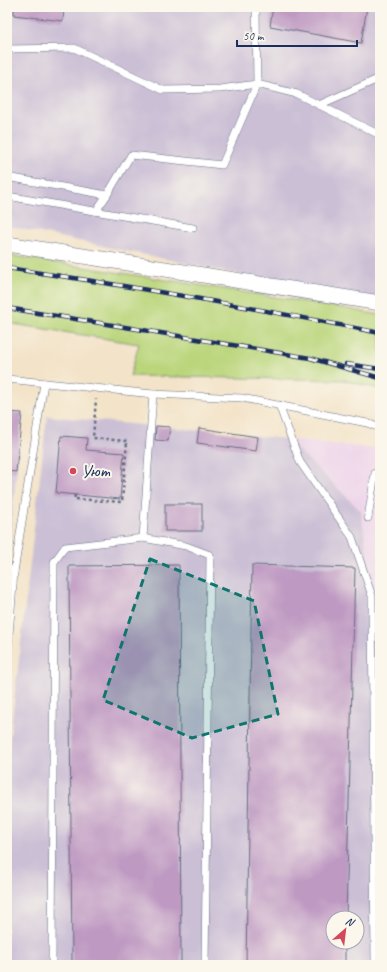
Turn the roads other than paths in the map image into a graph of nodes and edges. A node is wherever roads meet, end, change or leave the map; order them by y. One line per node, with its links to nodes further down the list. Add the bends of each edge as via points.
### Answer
1 (256, 7): 4 (lane)
2 (7, 49): 4 (lane, via 74,48 163,90 220,89)
3 (380, 78): 5 (lane)
4 (257, 84): 5 (lane, via 298,94); 8 (lane, via 222,165 131,155)
5 (319, 105): 6 (lane)
6 (380, 135)
7 (7, 176): 8 (lane)
8 (107, 195): 10 (lane)
9 (7, 196): 10 (lane)
10 (96, 211): 11 (lane)
11 (193, 228)
12 (7, 244): 13 (street)
13 (380, 304)
14 (7, 379): 15 (lane)
15 (44, 383): 16 (lane); 23 (lane)
16 (153, 394): 17 (lane, via 242,398); 21 (lane)
17 (279, 405): 18 (lane); 25 (lane, via 300,462 352,537 372,596)
18 (380, 428)
19 (380, 473): 20 (lane, via 375,473)
20 (368, 518)
21 (143, 538): 26 (lane, via 65,547 54,562); 27 (lane, via 186,546 210,556)
22 (7, 568): 23 (lane)
23 (14, 572): 24 (lane)
24 (7, 660)
25 (376, 692): 28 (lane)
26 (52, 965)
27 (205, 965)
28 (374, 965)

